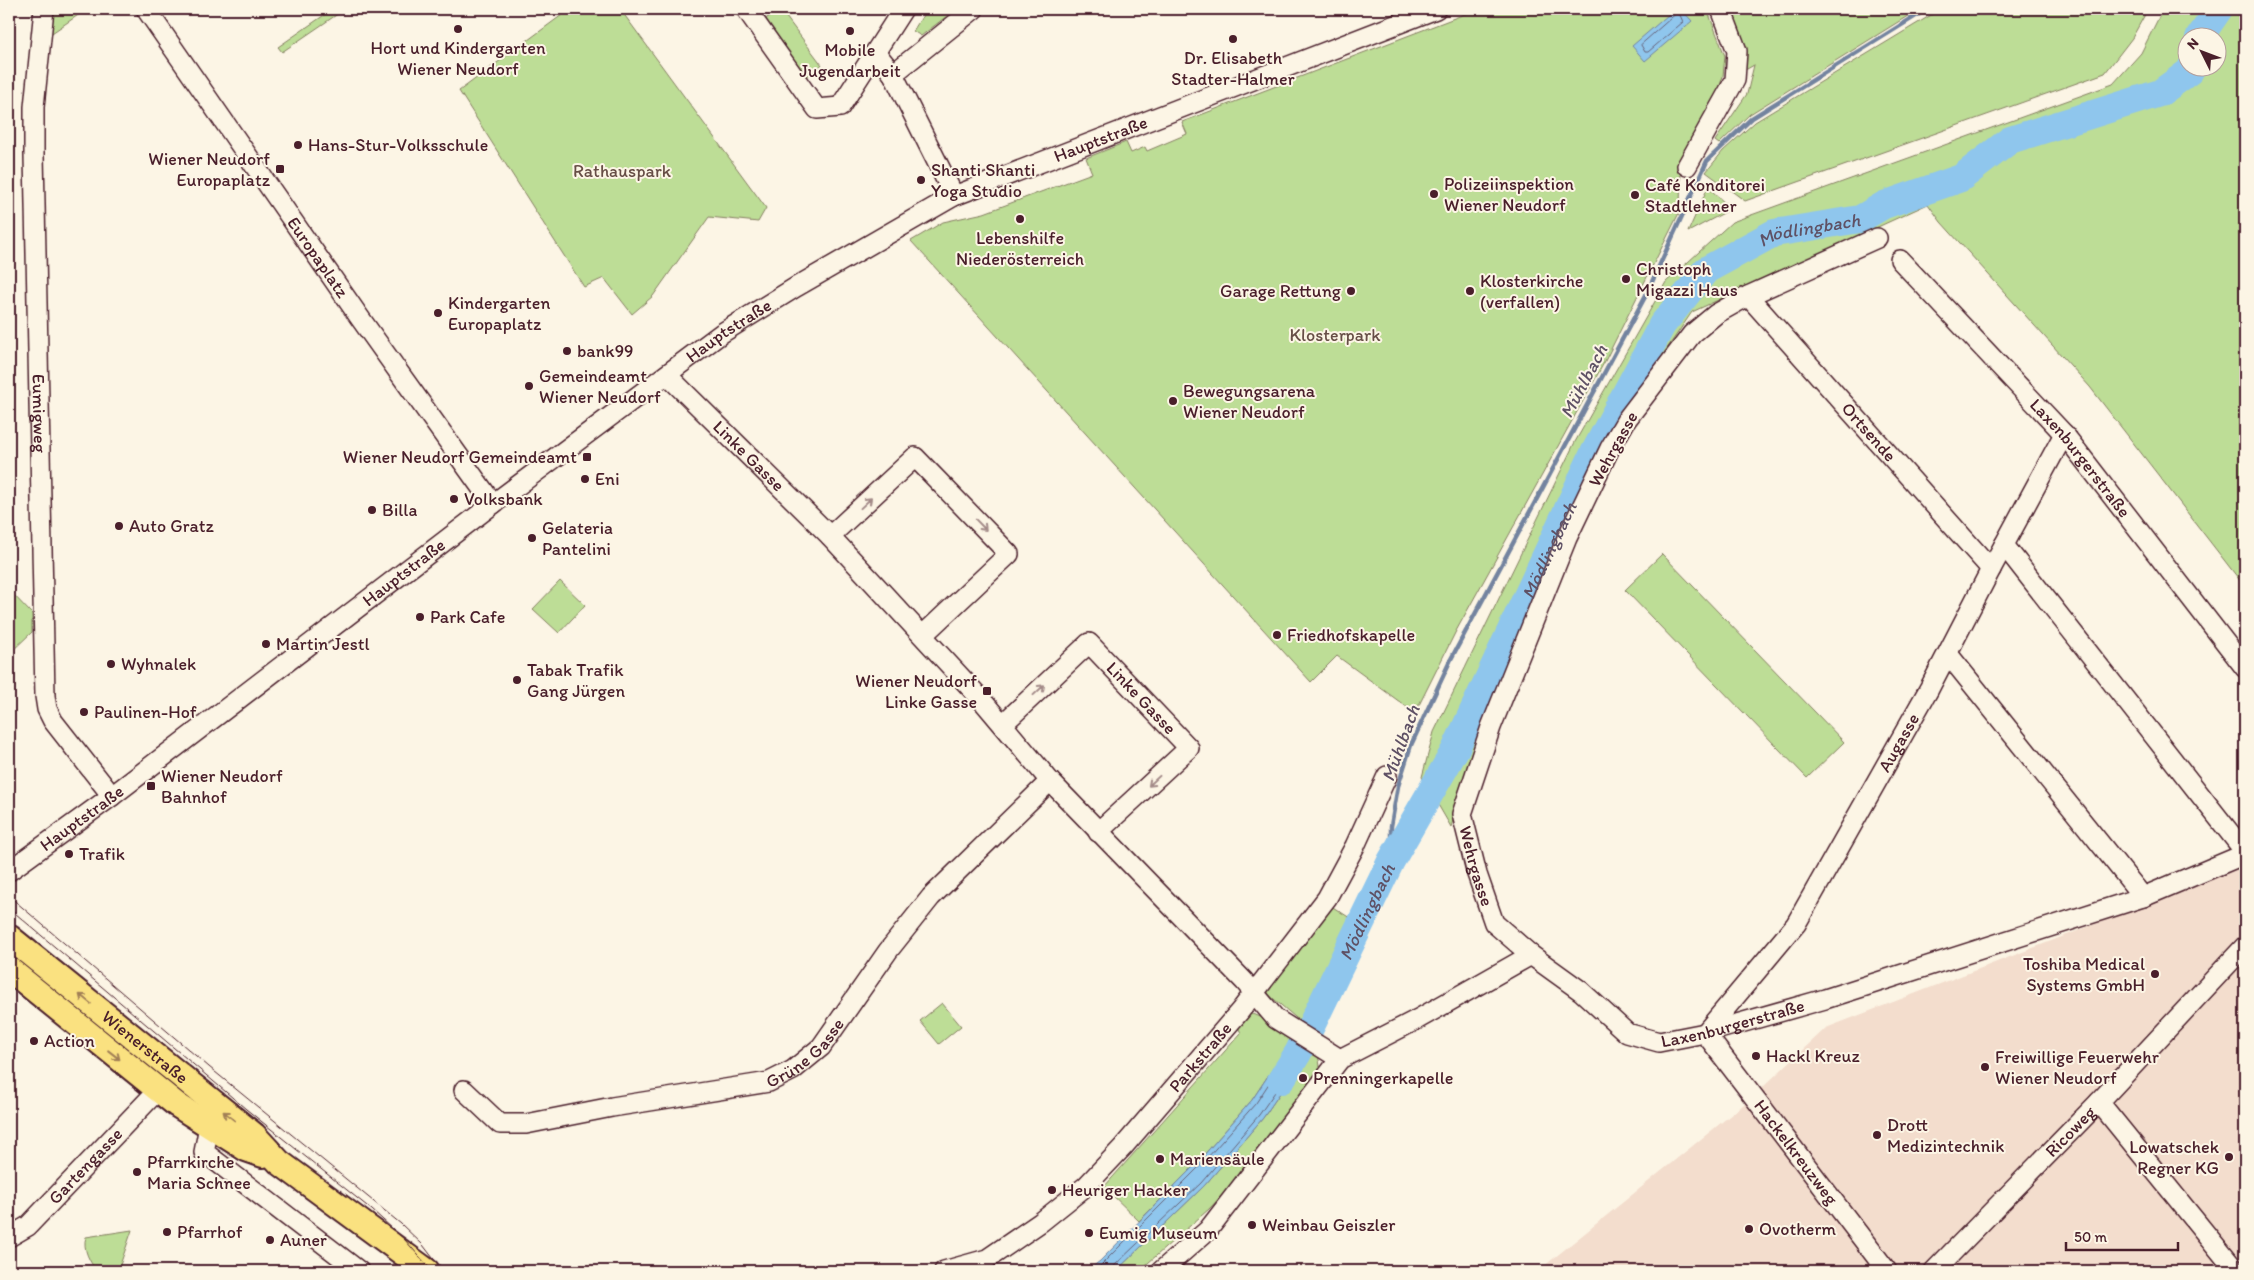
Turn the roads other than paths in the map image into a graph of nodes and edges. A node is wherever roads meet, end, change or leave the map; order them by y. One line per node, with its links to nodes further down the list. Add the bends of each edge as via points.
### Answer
1 (44, 9): 27 (street, Eumigweg, via 34,107 34,155 45,696 53,721)
2 (146, 9): 17 (street, Europaplatz)
3 (746, 9): 8 (street, via 817,109 840,107)
4 (903, 9): 8 (street)
5 (974, 9): 9 (street)
6 (1436, 9): 11 (street, Hauptstraße)
7 (1721, 9): 10 (street, via 1737,51 1736,80)
8 (876, 53): 9 (street)
9 (893, 74): 11 (street)
10 (1687, 166)
11 (954, 196): 15 (street, Hauptstraße, via 722,333)
12 (1877, 238): 14 (street, Wehrgasse)
13 (1900, 260): 16 (street, Laxenburgerstraße)
14 (1748, 296): 20 (street, Ortsende); 34 (street, Wehrgasse, via 1716,314 1692,334 1627,418 1610,448 1567,538 1491,727 1462,814 1477,874 1494,923)
15 (667, 375): 17 (street, Hauptstraße); 18 (street, Linke Gasse)
16 (2064, 434): 19 (street, Augasse); 23 (street, Laxenburgerstraße)
17 (493, 504): 27 (street, Hauptstraße)
18 (830, 536): 21 (street, Linke Gasse); 21 (street, one-way to 21, via 915,457 1009,554)
19 (2004, 545): 20 (street, Augasse); 29 (street, Laxenburgerstraße)
20 (1991, 568): 22 (street, Augasse)
21 (923, 635): 24 (street, Linke Gasse)
22 (1948, 654): 31 (street); 37 (street, Augasse, via 1796,924)
23 (2245, 668)
24 (1003, 724): 26 (street, Linke Gasse); 28 (street, Linke Gasse, one-way to 28, via 1088,643 1189,748)
25 (1387, 776): 36 (street, Parkstraße, via 1356,846 1327,898)
26 (1050, 781): 28 (street, Linke Gasse); 40 (street, Grüne Gasse, via 932,897 887,952 821,1048 794,1070 769,1082 526,1124 500,1124)
27 (112, 796): 30 (street, Hauptstraße)
28 (1098, 832): 36 (street, Linke Gasse)
29 (2245, 853): 31 (street, Laxenburgerstraße)
30 (9, 871)
31 (2143, 897): 37 (street, Laxenburgerstraße, via 1825,1000)
32 (9, 937): 43 (main road, Wienerstraße, one-way to 32, via 254,1135)
33 (2245, 946): 41 (street, Ricoweg)
34 (1532, 955): 37 (street, Laxenburgerstraße, via 1581,991 1627,1033 1659,1042); 38 (street)
35 (9, 969): 39 (main road, Wienerstraße, one-way to 39)
36 (1253, 994): 38 (street, Linke Gasse, via 1276,1019); 47 (street, Parkstraße, via 1086,1186 987,1259)
37 (1705, 1033): 49 (street, Hackelkreuzweg)
38 (1340, 1059): 48 (street, via 1208,1230)
39 (158, 1090): 42 (main road, Wienerstraße); 44 (street, Gartengasse, via 28,1226)
40 (464, 1090)
41 (2098, 1102): 50 (street, Ricoweg); 51 (street)
42 (209, 1126): 43 (main road, Wienerstraße, via 246,1149); 45 (street, via 204,1152)
43 (279, 1162): 46 (main road, Wienerstraße)
44 (9, 1237)
45 (359, 1271)
46 (427, 1271)
47 (944, 1271)
48 (1161, 1271)
49 (1887, 1271)
50 (1934, 1271)
51 (2236, 1271)

